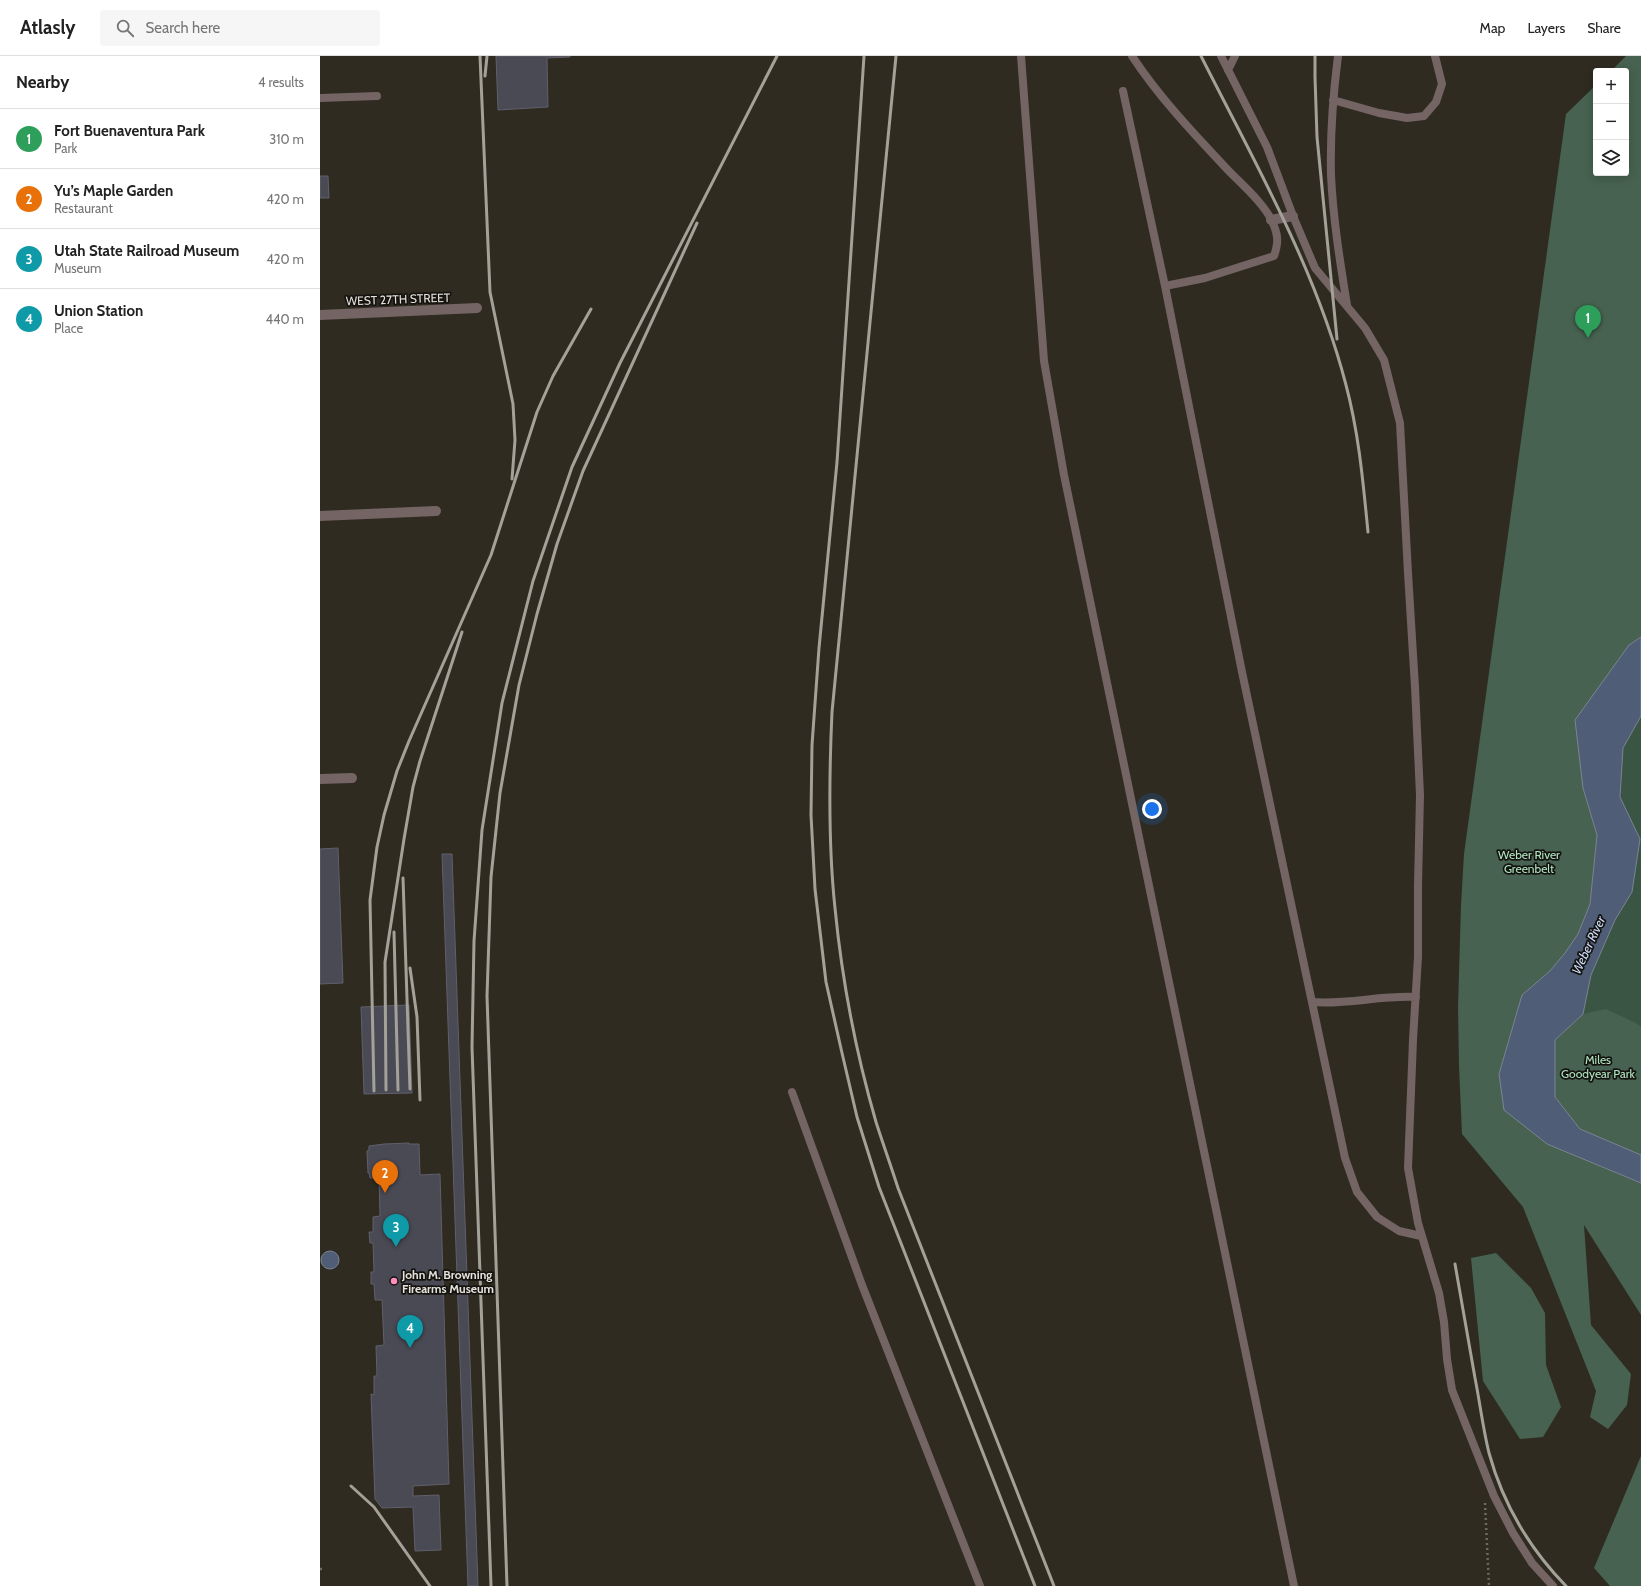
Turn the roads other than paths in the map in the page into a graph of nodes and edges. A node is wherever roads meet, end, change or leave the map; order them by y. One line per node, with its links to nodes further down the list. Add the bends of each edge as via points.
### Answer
1 (1021, 56): 27 (lane, via 1044,361 1064,475)
2 (1132, 56): 13 (lane, via 1173,111)
3 (1221, 56): 7 (lane)
4 (1235, 56): 7 (lane)
5 (1338, 56): 11 (lane)
6 (1435, 56): 11 (lane, via 1442,84 1436,102 1424,116 1407,118)
7 (1228, 70): 12 (lane, via 1267,147)
8 (1123, 91): 14 (lane)
9 (377, 96): 10 (lane)
10 (320, 98)
11 (1333, 100): 15 (lane, via 1331,174 1338,249)
12 (1293, 216): 13 (street); 15 (lane, via 1315,268)
13 (1271, 220): 14 (lane, via 1278,245 1274,256 1205,278)
14 (1165, 286): 23 (lane, via 1242,672)
15 (1347, 306): 22 (lane, via 1365,328 1384,360 1400,423 1420,795)
16 (477, 308): 17 (street, WEST 27TH STREET)
17 (320, 315)
18 (436, 511): 19 (street)
19 (320, 516)
20 (352, 778): 21 (street)
21 (320, 779)
22 (1416, 997): 23 (lane, via 1398,996 1349,1003); 25 (lane, via 1408,1168)
23 (1312, 1002): 25 (lane, via 1345,1158 1357,1192 1377,1217 1399,1231)
24 (792, 1092): 26 (lane, via 865,1293)
25 (1421, 1236): 28 (lane, via 1439,1293 1452,1390 1465,1426 1494,1496 1513,1533 1532,1563)
26 (980, 1586)
27 (1294, 1586)
28 (1554, 1586)

